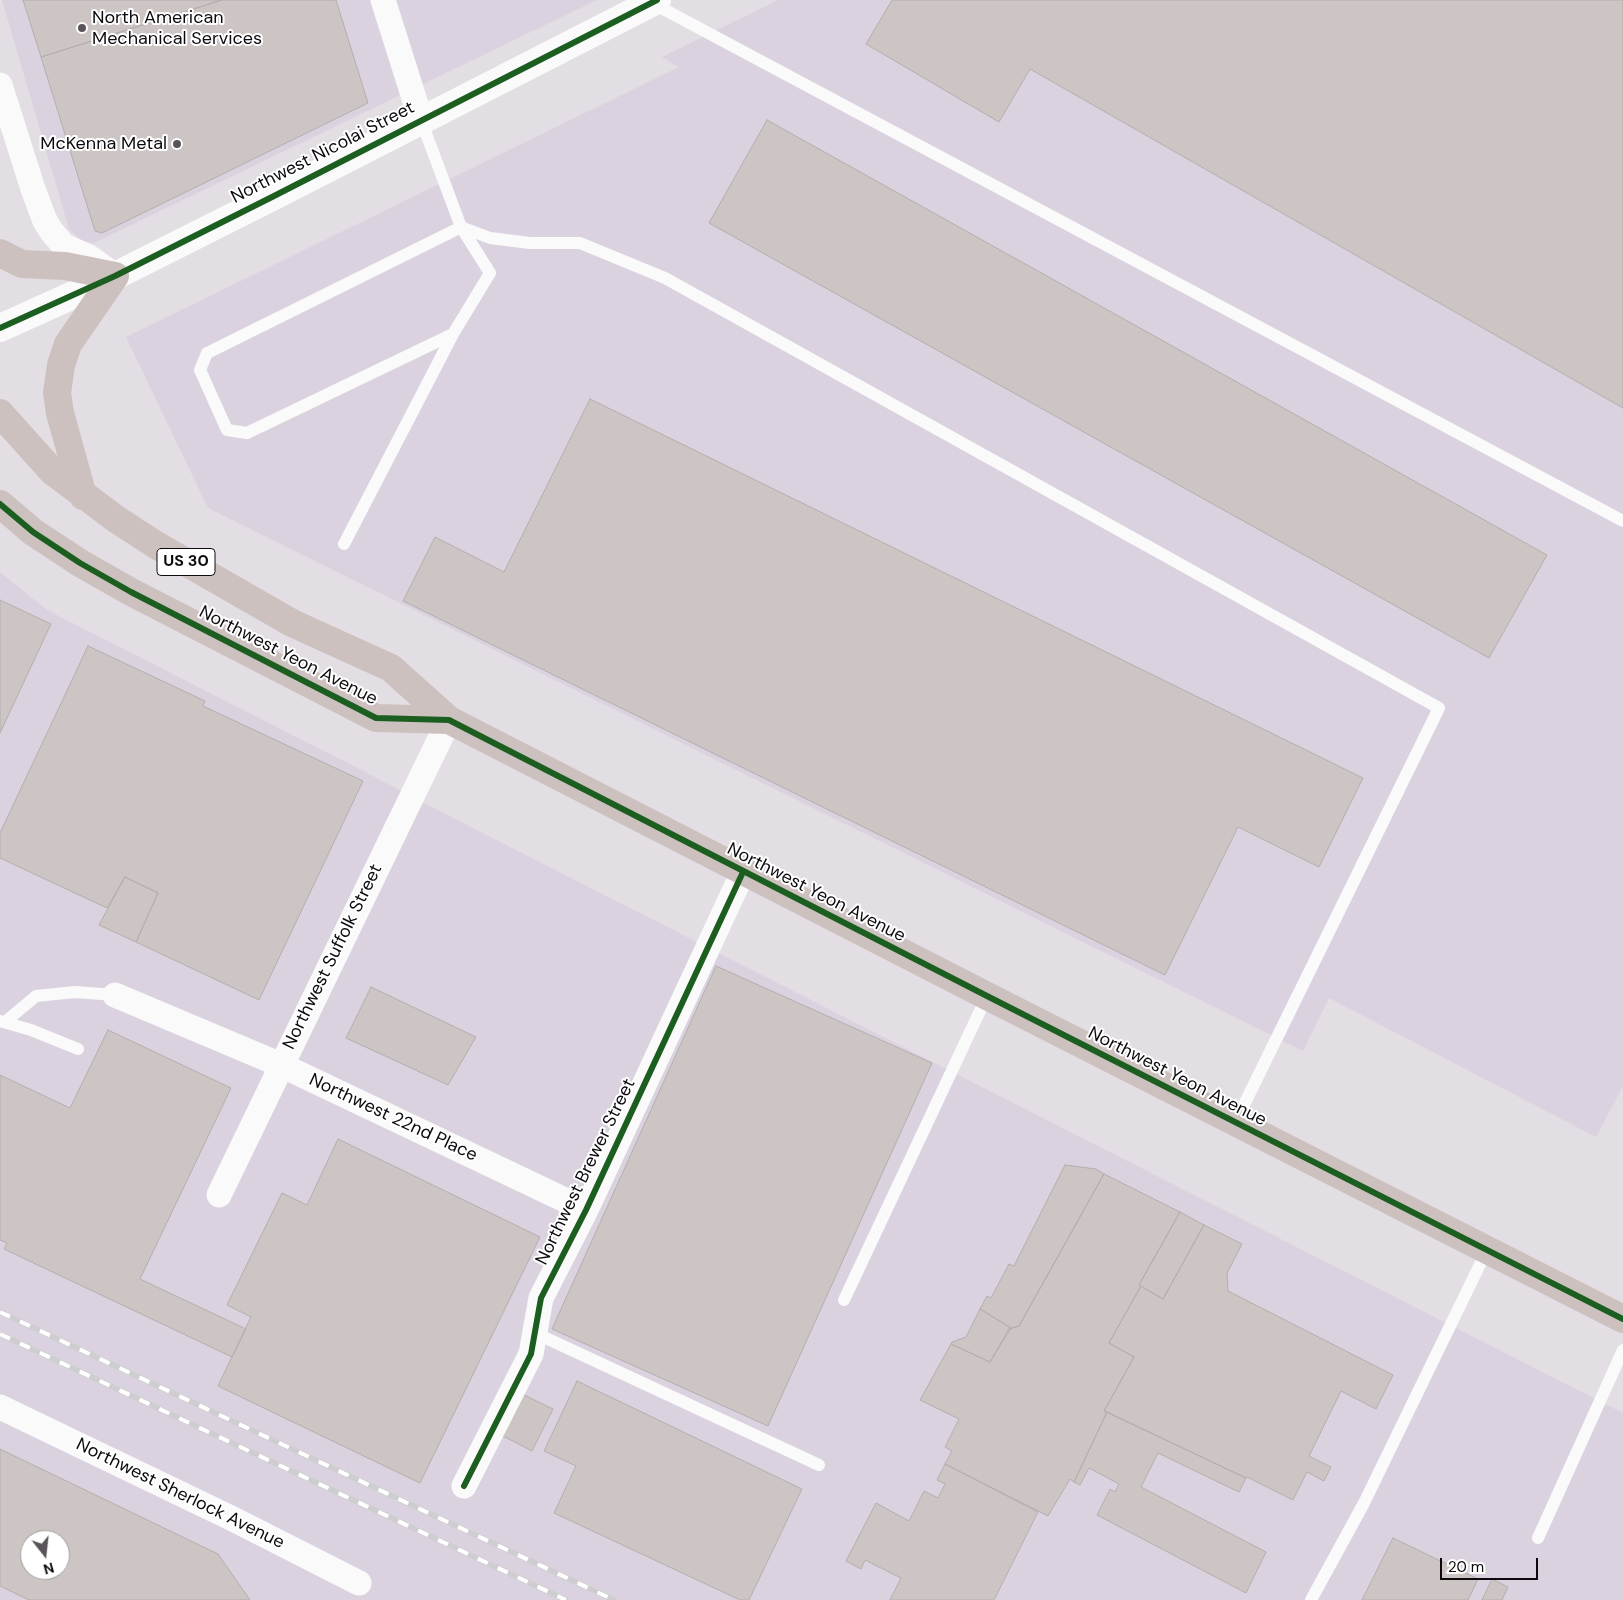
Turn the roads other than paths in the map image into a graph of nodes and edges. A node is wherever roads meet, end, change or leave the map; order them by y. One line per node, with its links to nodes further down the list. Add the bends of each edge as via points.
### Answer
1 (383, 0): 4 (street)
2 (655, 1): 4 (street, Northwest Nicolai Street); 13 (lane)
3 (0, 85): 7 (street, via 44,217 52,232 64,246 89,257)
4 (421, 120): 5 (lane); 7 (street, Northwest Nicolai Street)
5 (461, 227): 9 (lane, via 490,272); 9 (lane, via 207,353 200,370 227,430 247,433); 22 (lane, via 490,238 530,243 580,243 665,278 1439,708)
6 (0, 254): 7 (highway, via 22,264 65,266)
7 (115, 276): 8 (street, Northwest Nicolai Street); 11 (highway, via 68,344 61,365 57,393 60,413)
8 (0, 328)
9 (453, 334): 14 (lane)
10 (0, 413): 11 (highway, Northwest Yeon Avenue / US 30, via 52,471)
11 (83, 496): 15 (highway, Northwest Yeon Avenue / US 30, via 156,545 292,623 391,668)
12 (0, 504): 15 (highway, Northwest Yeon Avenue / US 30, via 33,532 122,588 376,718)
13 (1623, 521)
14 (344, 544)
15 (449, 720): 16 (highway, Northwest Yeon Avenue / US 30); 21 (street, Northwest Suffolk Street)
16 (743, 872): 18 (highway, Northwest Yeon Avenue / US 30); 24 (street, Northwest Brewer Street)
17 (115, 995): 19 (lane, via 75,992 36,996); 21 (street, Northwest 22nd Place)
18 (987, 996): 22 (highway, Northwest Yeon Avenue / US 30); 26 (lane)
19 (3, 1022): 20 (lane)
20 (78, 1049)
21 (281, 1064): 23 (street, Northwest Suffolk Street); 24 (street, Northwest 22nd Place)
22 (1235, 1123): 25 (highway, Northwest Yeon Avenue / US 30)
23 (219, 1195)
24 (586, 1210): 28 (street, Northwest Brewer Street, via 541,1298)
25 (1487, 1250): 27 (highway, Northwest Yeon Avenue / US 30); 35 (lane, via 1364,1503)
26 (844, 1300)
27 (1623, 1319)
28 (535, 1332): 31 (lane); 32 (street, Northwest Brewer Street, via 531,1354)
29 (1623, 1350): 33 (lane)
30 (0, 1407): 34 (street, Northwest Sherlock Avenue)
31 (819, 1465)
32 (464, 1486)
33 (1538, 1538)
34 (358, 1583)
35 (1311, 1600)

